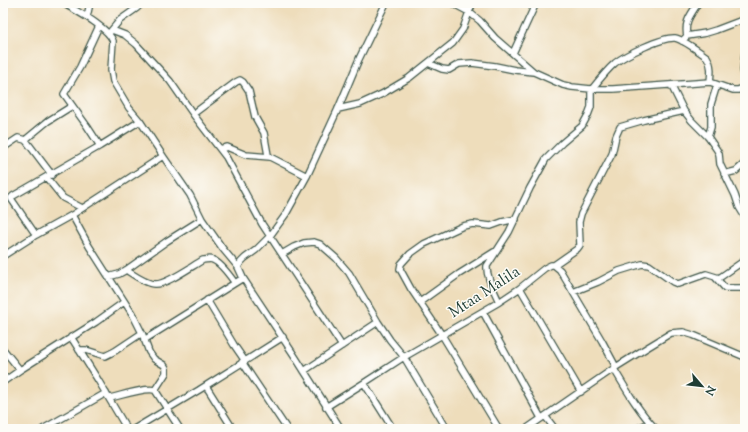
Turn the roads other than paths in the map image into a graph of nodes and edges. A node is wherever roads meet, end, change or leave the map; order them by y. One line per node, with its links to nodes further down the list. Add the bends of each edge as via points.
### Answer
1 (63, 3): 10 (street)
2 (90, 3): 10 (street)
3 (142, 3): 13 (street, via 120,20)
4 (386, 3): 27 (street)
5 (452, 3): 9 (street)
6 (473, 3): 9 (street)
7 (536, 3): 17 (street)
8 (698, 3): 14 (street, via 687,22)
9 (468, 12): 17 (street); 18 (street, via 463,29 453,43)
10 (86, 17): 12 (street)
11 (745, 19): 14 (street, via 706,33)
12 (99, 26): 13 (street); 26 (street, via 64,94)
13 (110, 32): 29 (street, via 125,35 136,44 170,81); 30 (street, via 113,41 113,81)
14 (687, 36): 15 (street)
15 (682, 41): 21 (street, via 708,57 711,68); 25 (street, via 675,38 647,46 616,63)
16 (745, 52): 20 (street)
17 (512, 53): 19 (street)
18 (428, 63): 19 (street, via 449,70 459,64 472,63); 27 (street, via 382,94 360,104)
19 (534, 72): 25 (street, via 572,88)
20 (745, 79)
21 (710, 82): 22 (street); 23 (street)
22 (717, 84): 24 (street, via 733,90); 31 (street, via 711,104 711,127)
23 (671, 85): 25 (street); 28 (street)
24 (745, 87)
25 (592, 89): 46 (street, via 591,107 582,126 546,159)
26 (72, 106): 32 (street); 33 (street)
27 (338, 108): 41 (street)
28 (684, 111): 31 (street); 53 (street, Mtaa Malila, via 620,127 612,154 581,214 580,245)
29 (193, 114): 35 (street); 37 (street, via 240,80 249,91 255,117 264,133)
30 (140, 121): 33 (street); 36 (street)
31 (708, 137): 39 (street, via 719,154)
32 (25, 140): 34 (street, via 18,138); 40 (street)
33 (100, 146): 40 (street)
34 (3, 148)
35 (220, 148): 37 (street, via 227,147 246,155); 48 (street)
36 (163, 156): 42 (street); 45 (street, via 190,195)
37 (270, 157): 41 (street)
38 (745, 163): 39 (street, via 736,171)
39 (724, 174): 44 (street)
40 (49, 176): 42 (street, via 63,198); 47 (street, via 11,198)
41 (307, 176): 48 (street, via 286,214)
42 (82, 208): 43 (street)
43 (72, 215): 47 (street); 56 (street)
44 (745, 217)
45 (202, 218): 54 (street); 55 (street)
46 (516, 219): 49 (street); 65 (street, via 491,226 463,226 424,244 410,254 400,264 400,269)
47 (36, 235): 51 (street)
48 (270, 236): 50 (street); 54 (street)
49 (496, 251): 65 (street); 66 (street, via 487,269)
50 (282, 254): 68 (street, via 304,243 320,244 349,273); 74 (street)
51 (3, 256)
52 (745, 260): 57 (street, via 719,278)
53 (554, 265): 60 (street, Mtaa Malila, via 545,268); 62 (street, via 560,270)
54 (238, 267): 58 (street)
55 (126, 270): 56 (street); 59 (street, via 155,284 169,280 208,259 220,265)
56 (108, 276): 64 (street)
57 (715, 277): 61 (street, via 725,288); 62 (street, via 706,274 678,284 649,265 642,264 619,270)
58 (243, 278): 59 (street); 72 (street)
59 (235, 283): 63 (street)
60 (520, 288): 66 (street, Mtaa Malila); 87 (street)
61 (745, 289)
62 (573, 292): 80 (street, via 602,340)
63 (207, 300): 73 (street); 79 (street)
64 (124, 302): 69 (street); 71 (street)
65 (420, 302): 70 (street)
66 (499, 302): 67 (street, Mtaa Malila)
67 (483, 312): 70 (street, Mtaa Malila); 92 (street)
68 (378, 322): 74 (street); 77 (street)
69 (142, 333): 73 (street); 76 (street, via 105,356)
70 (442, 335): 77 (street, Mtaa Malila); 103 (street)
71 (71, 337): 76 (street); 81 (street)
72 (283, 337): 79 (street); 82 (street)
73 (144, 340): 86 (street, via 154,359 166,368 166,373)
74 (342, 346): 82 (street)
75 (3, 350): 81 (street)
76 (79, 350): 88 (street)
77 (404, 357): 84 (street, Mtaa Malila); 102 (street)
78 (745, 357): 80 (street, via 693,335 683,332 671,333)
79 (244, 361): 85 (street); 99 (street)
80 (615, 368): 87 (street); 93 (street, via 631,397)
81 (20, 370): 83 (street)
82 (304, 371): 90 (street)
83 (3, 382)
84 (364, 384): 90 (street, Mtaa Malila); 101 (street)
85 (206, 386): 91 (street); 98 (street)
86 (155, 390): 89 (street); 91 (street)
87 (581, 392): 92 (street)
88 (106, 393): 89 (street); 94 (street)
89 (110, 398): 95 (street)
90 (326, 407): 100 (street)
91 (167, 408): 96 (street); 97 (street)
92 (543, 417): 104 (street); 105 (street)
93 (650, 423): 106 (street); 107 (street)
94 (43, 429)
95 (127, 429)
96 (134, 429)
97 (180, 429)
98 (233, 429)
99 (287, 429)
100 (341, 429)
101 (393, 429)
102 (447, 429)
103 (499, 429)
104 (526, 429)
105 (555, 429)
106 (636, 429)
107 (656, 429)

